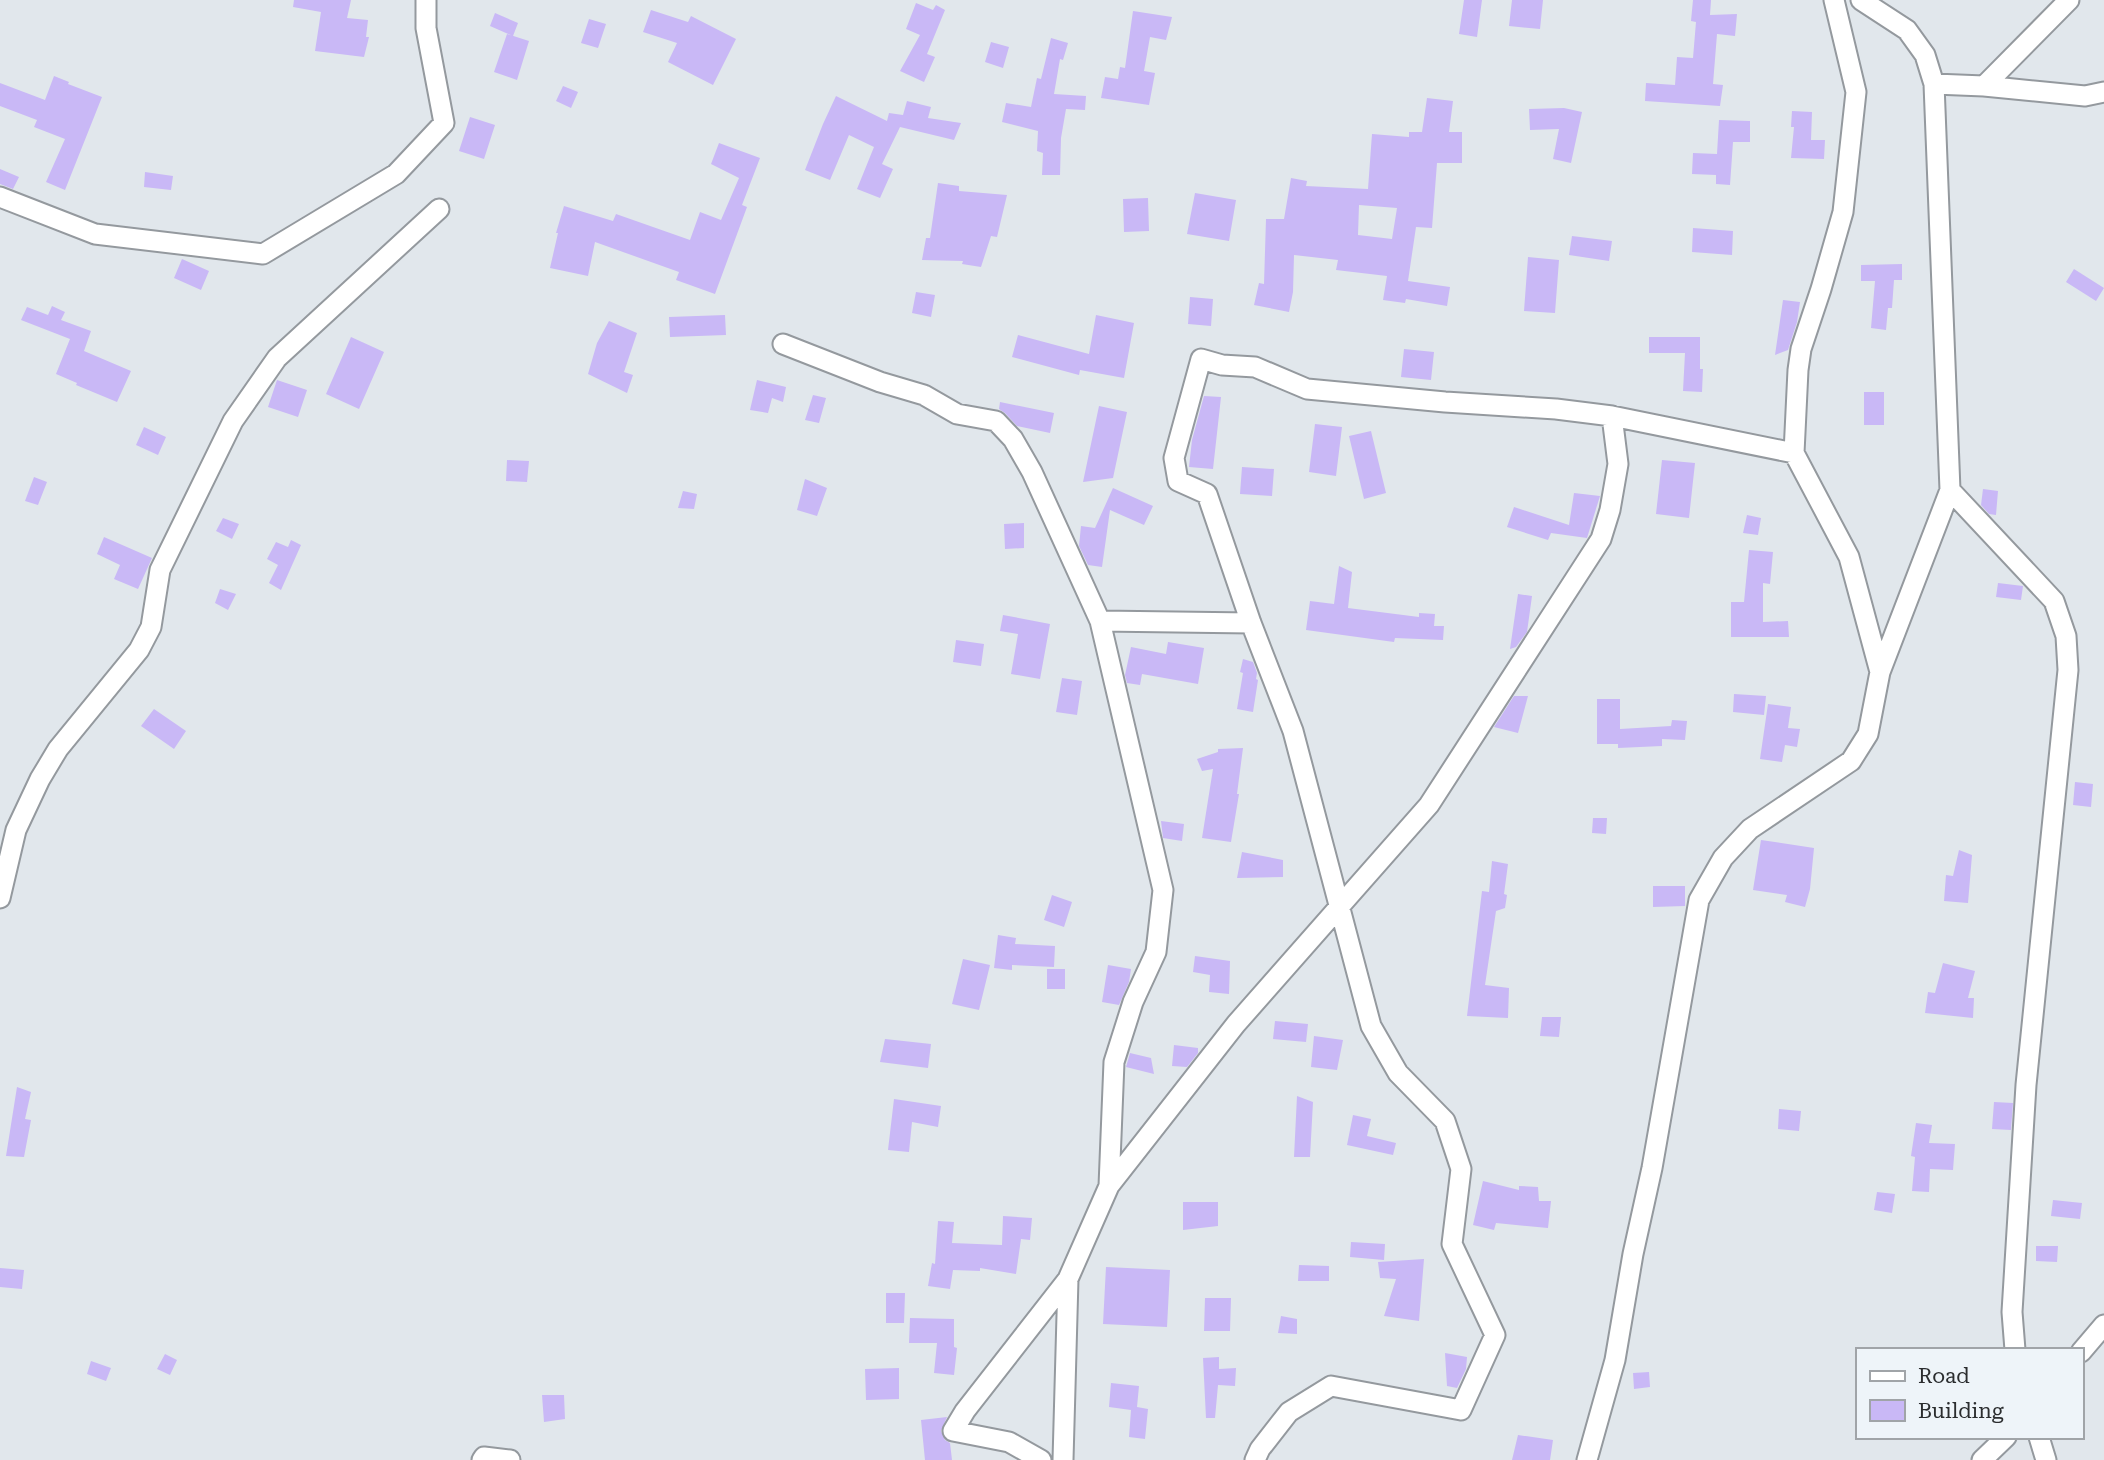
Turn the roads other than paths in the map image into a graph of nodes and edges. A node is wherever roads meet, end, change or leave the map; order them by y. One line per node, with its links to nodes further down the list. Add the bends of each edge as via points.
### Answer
1 (426, 0): 8 (street, via 426,28 444,123 396,174 263,254 95,234)
2 (1834, 0): 12 (street, via 1856,92 1843,212 1801,349)
3 (1861, 0): 5 (street, via 1908,30 1925,55)
4 (2069, 0): 6 (street)
5 (1934, 84): 6 (street); 13 (street)
6 (1983, 86): 7 (street, via 2085,96)
7 (2104, 92)
8 (0, 197)
9 (439, 209): 17 (street, via 277,358 233,421 160,570 151,627 139,650 40,779 16,830)
10 (783, 344): 14 (street, via 923,395 957,414 996,421 1013,439 1032,472)
11 (1612, 416): 12 (street); 15 (street, via 1307,389 1255,367 1222,366 1201,359 1174,458 1178,481 1207,494); 18 (street, via 1618,464 1601,539 1429,805)
12 (1794, 453): 16 (street, via 1849,556)
13 (1950, 490): 16 (street); 22 (street, via 2054,601 2066,636 2067,670 2026,1085 2012,1312)
14 (1100, 621): 15 (street); 19 (street, via 1164,890 1156,952 1133,1002 1114,1062)
15 (1251, 623): 18 (street, via 1293,731)
16 (1880, 672): 31 (street, via 1868,734 1850,761 1750,829 1723,858 1699,900 1615,1360)
17 (0, 898)
18 (1339, 908): 19 (street, via 1236,1024); 30 (street, via 1371,1026 1398,1073 1445,1121 1461,1169 1452,1244 1495,1335 1461,1410 1331,1386 1289,1412)
19 (1109, 1186): 20 (street)
20 (1068, 1279): 26 (street, via 953,1431 1009,1442); 29 (street)
21 (2104, 1325): 23 (street)
22 (2015, 1348)
23 (2083, 1350)
24 (2004, 1439): 32 (street)
25 (2040, 1439): 33 (street)
26 (1028, 1457)
27 (481, 1460): 28 (street)
28 (510, 1460)
29 (1063, 1460)
30 (1255, 1460)
31 (1587, 1460)
32 (1982, 1460)
33 (2046, 1460)

